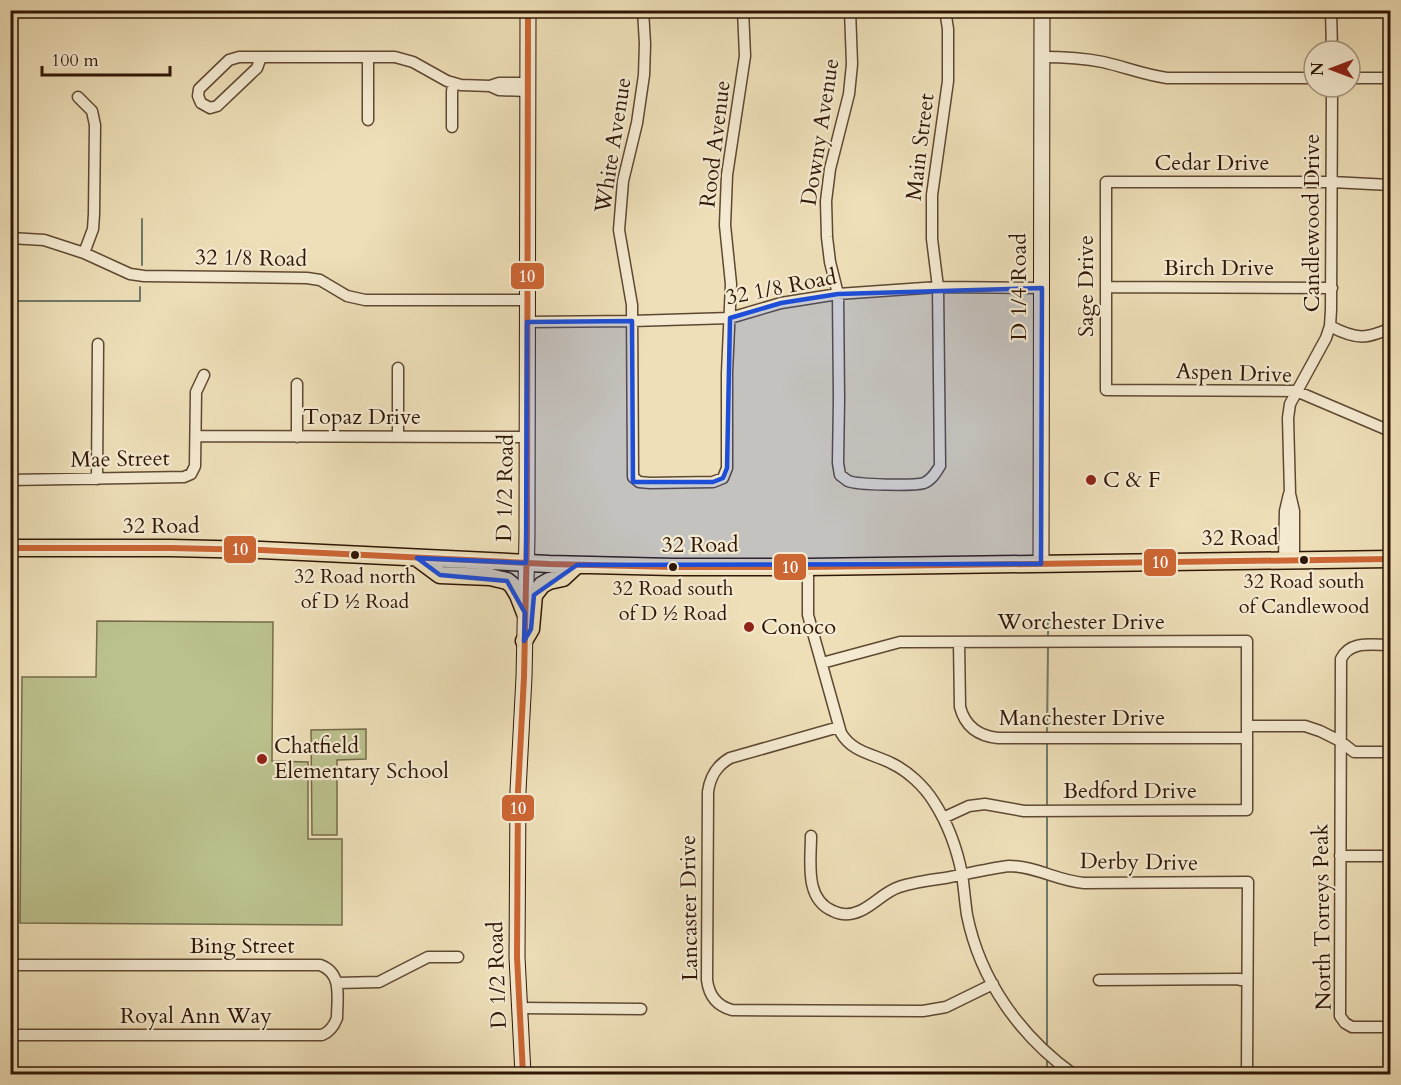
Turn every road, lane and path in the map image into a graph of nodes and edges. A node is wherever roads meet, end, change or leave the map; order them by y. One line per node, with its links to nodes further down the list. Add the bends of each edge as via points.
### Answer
1 (528, 10): 16 (main road, D 1/2 Road)
2 (643, 10): 33 (street, White Avenue, via 644,75 623,181 619,230)
3 (743, 10): 32 (street, Rood Avenue, via 745,56 727,175 725,225)
4 (850, 10): 30 (street, Downy Avenue, via 849,94 826,201 830,262)
5 (945, 10): 26 (street, Main Street, via 948,81 932,195)
6 (1042, 10): 11 (main road, D 1/4 Road)
7 (1331, 10): 8 (street)
8 (1332, 39)
9 (261, 57): 9 (street, via 230,60 199,89 201,103 210,108 217,106 257,68); 10 (street)
10 (368, 57): 15 (street, via 407,60); 19 (street)
11 (1042, 57): 12 (street, via 1104,62 1167,78); 28 (main road, D 1/4 Road)
12 (1302, 78)
13 (1362, 78): 14 (street)
14 (1390, 78)
15 (453, 83): 16 (street, via 499,90); 20 (street)
16 (528, 87): 31 (main road, D 1/2 Road)
17 (78, 97): 25 (street, via 92,111 95,124 93,229)
18 (1332, 99): 22 (street, Candlewood Drive)
19 (368, 120)
20 (452, 127)
21 (1106, 182): 22 (street, Cedar Drive); 27 (street, Sage Drive)
22 (1332, 182): 23 (street, Cedar Drive); 29 (street, Candlewood Drive)
23 (1390, 185)
24 (10, 238): 25 (street, 32 1/8 Road, via 44,240)
25 (84, 253): 31 (street, 32 1/8 Road, via 130,274 307,278 365,300)
26 (938, 287): 28 (street, 32 1/8 Road); 30 (street, 32 1/8 Road); 48 (street, Main Street)
27 (1106, 287): 29 (street, Birch Drive); 41 (street, Sage Drive)
28 (1042, 288): 57 (main road, D 1/4 Road)
29 (1332, 288): 35 (street, Candlewood Drive)
30 (838, 294): 32 (street, 32 1/8 Road, via 781,303); 48 (street, Downy Avenue, via 840,475 860,483 925,483)
31 (527, 300): 34 (main road, D 1/2 Road)
32 (730, 318): 33 (street, 32 1/8 Road); 49 (street, Rood Avenue, via 727,468 723,478 713,482 650,483)
33 (632, 321): 34 (street, 32 1/8 Road); 49 (street, White Avenue)
34 (527, 322): 47 (main road, D 1/2 Road)
35 (1330, 326): 36 (street, via 1362,337); 42 (street, Candlewood Drive)
36 (1390, 329)
37 (98, 344): 50 (street)
38 (398, 368): 46 (street)
39 (204, 375): 44 (street, via 196,392)
40 (297, 384): 45 (street)
41 (1106, 390): 42 (street, Aspen Drive)
42 (1296, 391): 43 (street, Aspen Drive); 55 (street, Candlewood Drive, via 1288,418 1290,494 1285,511)
43 (1390, 431)
44 (196, 436): 45 (street, Topaz Drive); 50 (street, Mae Street, via 191,474)
45 (297, 436): 46 (street, Topaz Drive)
46 (398, 436): 47 (street, Topaz Drive)
47 (528, 437): 56 (main road, D 1/2 Road)
48 (940, 466)
49 (633, 477)
50 (97, 479): 51 (street, Mae Street)
51 (10, 480)
52 (10, 548): 53 (main road, 32 Road, via 182,548)
53 (417, 558): 56 (main road, 32 Road); 60 (main road, via 440,575 507,581)
54 (1390, 559): 55 (main road, 32 Road)
55 (1289, 561): 57 (main road, 32 Road)
56 (526, 563): 58 (main road, 32 Road); 60 (main road, D 1/2 Road)
57 (1041, 564): 59 (main road, 32 Road)
58 (577, 565): 59 (main road, 32 Road); 61 (main road, via 563,578 542,585 534,595 531,629)
59 (808, 567): 64 (street, via 808,615)
60 (525, 613): 61 (main road, D 1/2 Road)
61 (524, 641): 81 (main road, D 1/2 Road, via 518,803)
62 (958, 642): 64 (street, Worchester Drive, via 900,642); 65 (street, Worchester Drive, via 1247,641); 67 (street, Manchester Drive, via 962,714 973,730 985,736)
63 (1390, 645): 68 (street, North Torreys Peak, via 1355,646 1343,655)
64 (822, 663): 66 (street)
65 (1247, 726): 67 (street, Worchester Drive); 68 (street, via 1305,726)
66 (839, 727): 70 (street, via 854,747 912,777); 80 (street, Lancaster Drive, via 735,756 713,773 708,792 707,957 712,997 732,1010 923,1011 946,1007)
67 (1247, 738): 70 (street, Bedford Drive, via 1247,810 1024,811 985,804 969,806)
68 (1340, 741): 69 (street, via 1354,752); 72 (street, North Torreys Peak)
69 (1390, 752)
70 (943, 818): 74 (street)
71 (811, 836): 74 (street, Derby Drive, via 815,894 828,909 840,913 860,911 898,887)
72 (1340, 856): 73 (street); 83 (street, North Torreys Peak, via 1340,1016 1352,1028)
73 (1390, 856)
74 (962, 874): 78 (street, Derby Drive, via 1018,866 1084,883 1248,882); 80 (street, via 975,944)
75 (458, 957): 79 (street, via 428,957 379,982)
76 (10, 965): 79 (street, Bing Street, via 320,965 332,972)
77 (1099, 980): 78 (street)
78 (1247, 980): 87 (street)
79 (337, 983): 84 (street, Royal Ann Way, via 337,1018 330,1031 322,1035)
80 (993, 984): 86 (street, via 1036,1043)
81 (520, 1008): 82 (street); 85 (main road, D 1/2 Road)
82 (641, 1009)
83 (1390, 1027)
84 (10, 1035)
85 (523, 1074)
86 (1074, 1074)
87 (1247, 1074)

